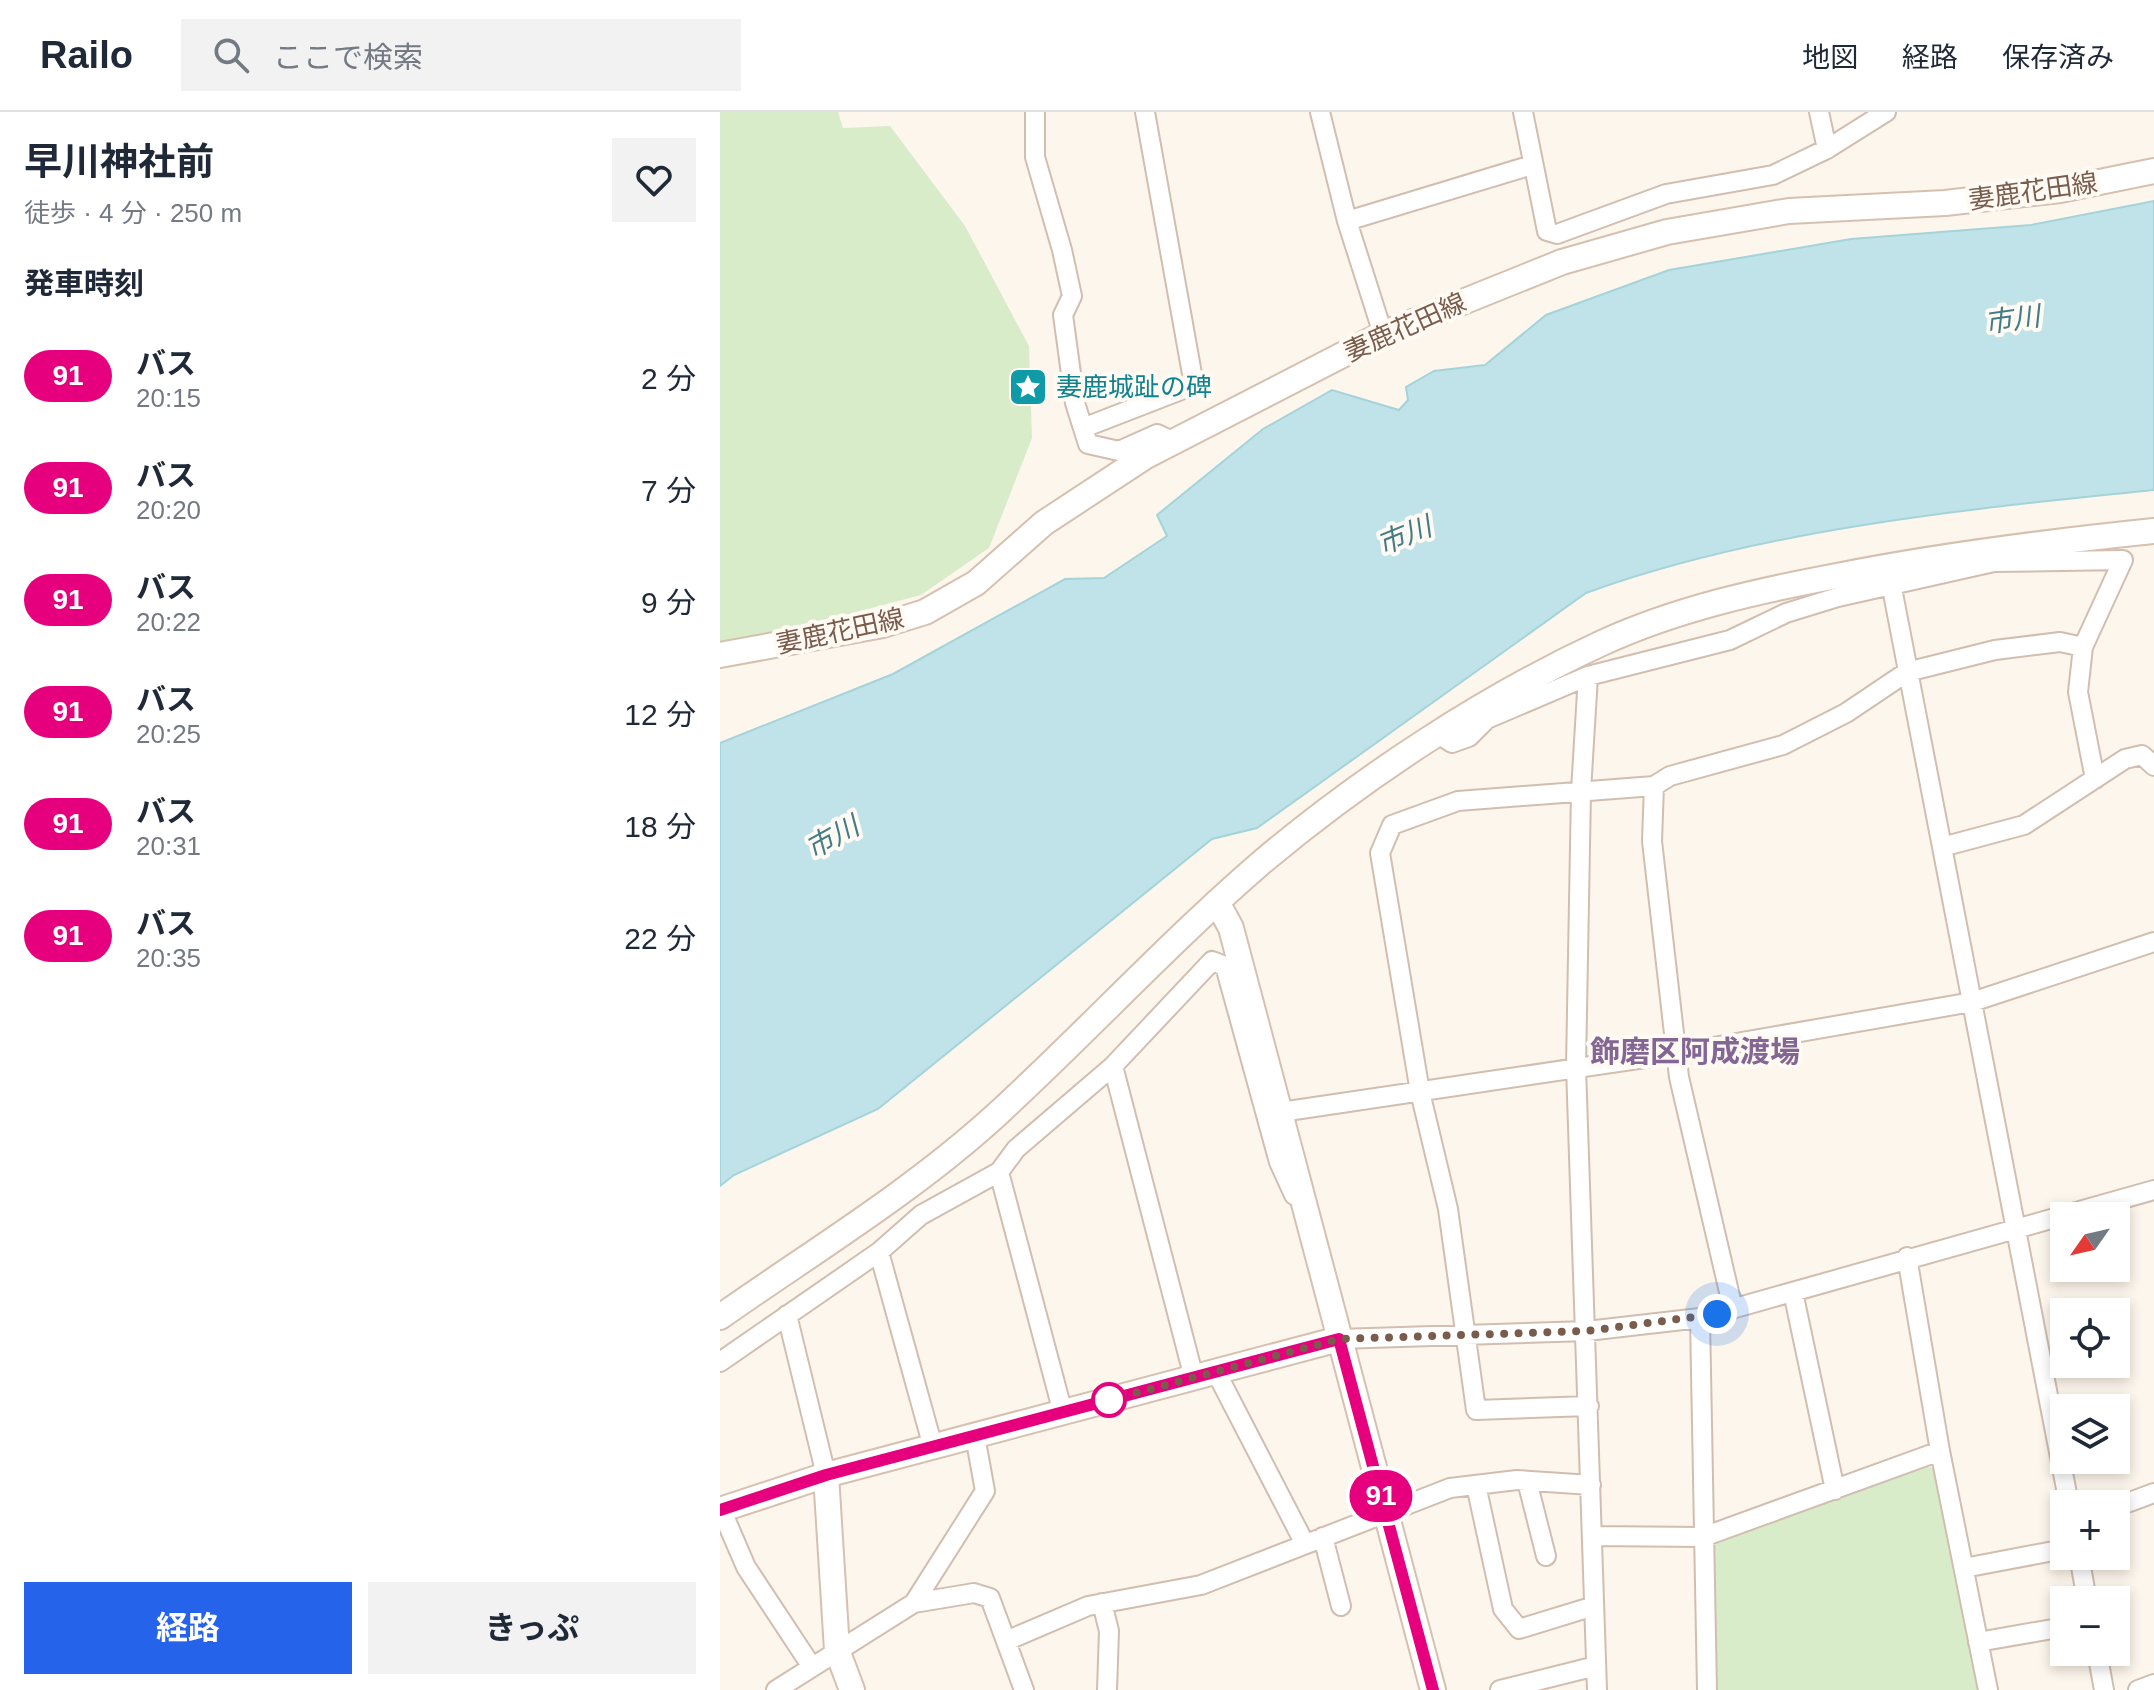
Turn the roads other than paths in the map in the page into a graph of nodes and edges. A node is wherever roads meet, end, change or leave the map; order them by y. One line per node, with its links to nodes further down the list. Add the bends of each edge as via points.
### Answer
1 (1035, 112): 12 (street, via 1035,157 1072,296 1063,315)
2 (1145, 112): 12 (street, via 1194,385)
3 (1320, 112): 10 (street)
4 (1523, 112): 8 (street)
5 (1819, 112): 7 (street)
6 (1886, 112): 7 (street)
7 (1827, 149): 8 (street, via 1773,175 1666,194 1557,234 1547,231)
8 (1532, 165): 10 (street)
9 (2154, 171): 11 (street, 妻鹿花田線, via 2060,190 1945,203 1789,211 1680,230 1562,262)
10 (1347, 221): 11 (street)
11 (1383, 334): 13 (street, 妻鹿花田線)
12 (1083, 428): 13 (street, via 1088,444 1119,451 1157,434)
13 (1174, 442): 18 (street, 妻鹿花田線, via 1103,482 1044,523 976,583 925,612 883,625)
14 (2154, 531): 15 (street)
15 (1996, 554): 16 (street); 17 (street, via 2123,560); 21 (street, via 1778,587 1695,608 1605,642)
16 (1891, 583): 19 (street); 20 (street, via 1786,613 1730,640)
17 (2083, 647): 19 (street, via 2060,642 1995,650); 23 (street, via 2078,692)
18 (720, 655)
19 (1907, 672): 24 (street, via 1846,713 1783,745 1670,776); 26 (street)
20 (1588, 676): 21 (street, via 1487,719 1469,737 1452,743); 25 (street)
21 (1438, 734): 27 (street, via 1316,820)
22 (2154, 766): 23 (street, via 2142,755 2125,759)
23 (2095, 779): 26 (street, via 2024,825)
24 (1654, 786): 25 (street); 30 (street, via 1652,841)
25 (1581, 791): 32 (street); 33 (street, via 1458,801 1392,825 1380,853)
26 (1942, 847): 29 (street)
27 (1217, 902): 34 (street, via 1231,928); 44 (street, via 991,1120)
28 (2154, 942): 29 (street)
29 (1972, 1002): 30 (street); 37 (street)
30 (1679, 1053): 32 (street); 42 (street, via 1679,1077)
31 (1113, 1066): 35 (street, via 1016,1149); 39 (street, via 1212,961 1225,966 1279,1162); 50 (street)
32 (1576, 1067): 33 (street); 46 (street)
33 (1420, 1092): 34 (street); 47 (street, via 1448,1209)
34 (1281, 1112): 39 (street)
35 (999, 1172): 38 (street, via 921,1215); 52 (street)
36 (2154, 1190): 37 (street)
37 (2017, 1228): 40 (street); 61 (street)
38 (879, 1252): 43 (street); 54 (street)
39 (1319, 1254): 48 (street)
40 (1907, 1257): 41 (street); 55 (street)
41 (1793, 1292): 42 (street); 60 (street)
42 (1733, 1309): 45 (street)
43 (787, 1315): 49 (street); 56 (street)
44 (720, 1317)
45 (1700, 1318): 46 (street); 67 (street)
46 (1587, 1331): 47 (street); 51 (street)
47 (1466, 1334): 48 (street); 51 (street, via 1476,1410)
48 (1339, 1339): 50 (street); 65 (street)
49 (720, 1362)
50 (1205, 1375): 52 (street); 68 (street)
51 (1589, 1406): 59 (street)
52 (1063, 1413): 53 (street)
53 (975, 1436): 54 (street); 72 (street, via 985,1491)
54 (933, 1447): 56 (street)
55 (1940, 1451): 60 (street); 71 (street)
56 (826, 1475): 64 (street); 79 (street)
57 (1527, 1481): 58 (street); 59 (street); 70 (street)
58 (1476, 1485): 65 (street, via 1450,1488); 75 (street, via 1503,1609 1519,1629)
59 (1591, 1485): 66 (street)
60 (1835, 1490): 67 (street)
61 (2066, 1490)
62 (2154, 1493): 63 (street)
63 (2130, 1502)
64 (721, 1510): 82 (street, via 746,1567)
65 (1386, 1513): 68 (street); 88 (street)
66 (1592, 1536): 67 (street); 75 (street)
67 (1703, 1537): 91 (street)
68 (1314, 1541): 73 (street, via 1201,1585); 74 (street)
69 (2050, 1552): 71 (street)
70 (1546, 1556)
71 (1964, 1568): 78 (street)
72 (914, 1603): 77 (street, via 974,1593 990,1598); 79 (street)
73 (1102, 1603): 77 (street); 87 (street, via 1109,1631)
74 (1341, 1606)
75 (1594, 1606): 80 (street)
76 (2050, 1629): 78 (street)
77 (1006, 1641): 86 (street)
78 (1978, 1642): 92 (street)
79 (837, 1650): 82 (street); 85 (street)
80 (1596, 1666): 89 (street); 90 (street)
81 (2100, 1666): 93 (street)
82 (812, 1667): 84 (street)
83 (2154, 1684): 94 (street)
84 (776, 1690)
85 (852, 1690)
86 (1024, 1690)
87 (1107, 1690)
88 (1433, 1690)
89 (1500, 1690)
90 (1597, 1690)
91 (1707, 1690)
92 (1988, 1690)
93 (2104, 1690)
94 (2138, 1690)

